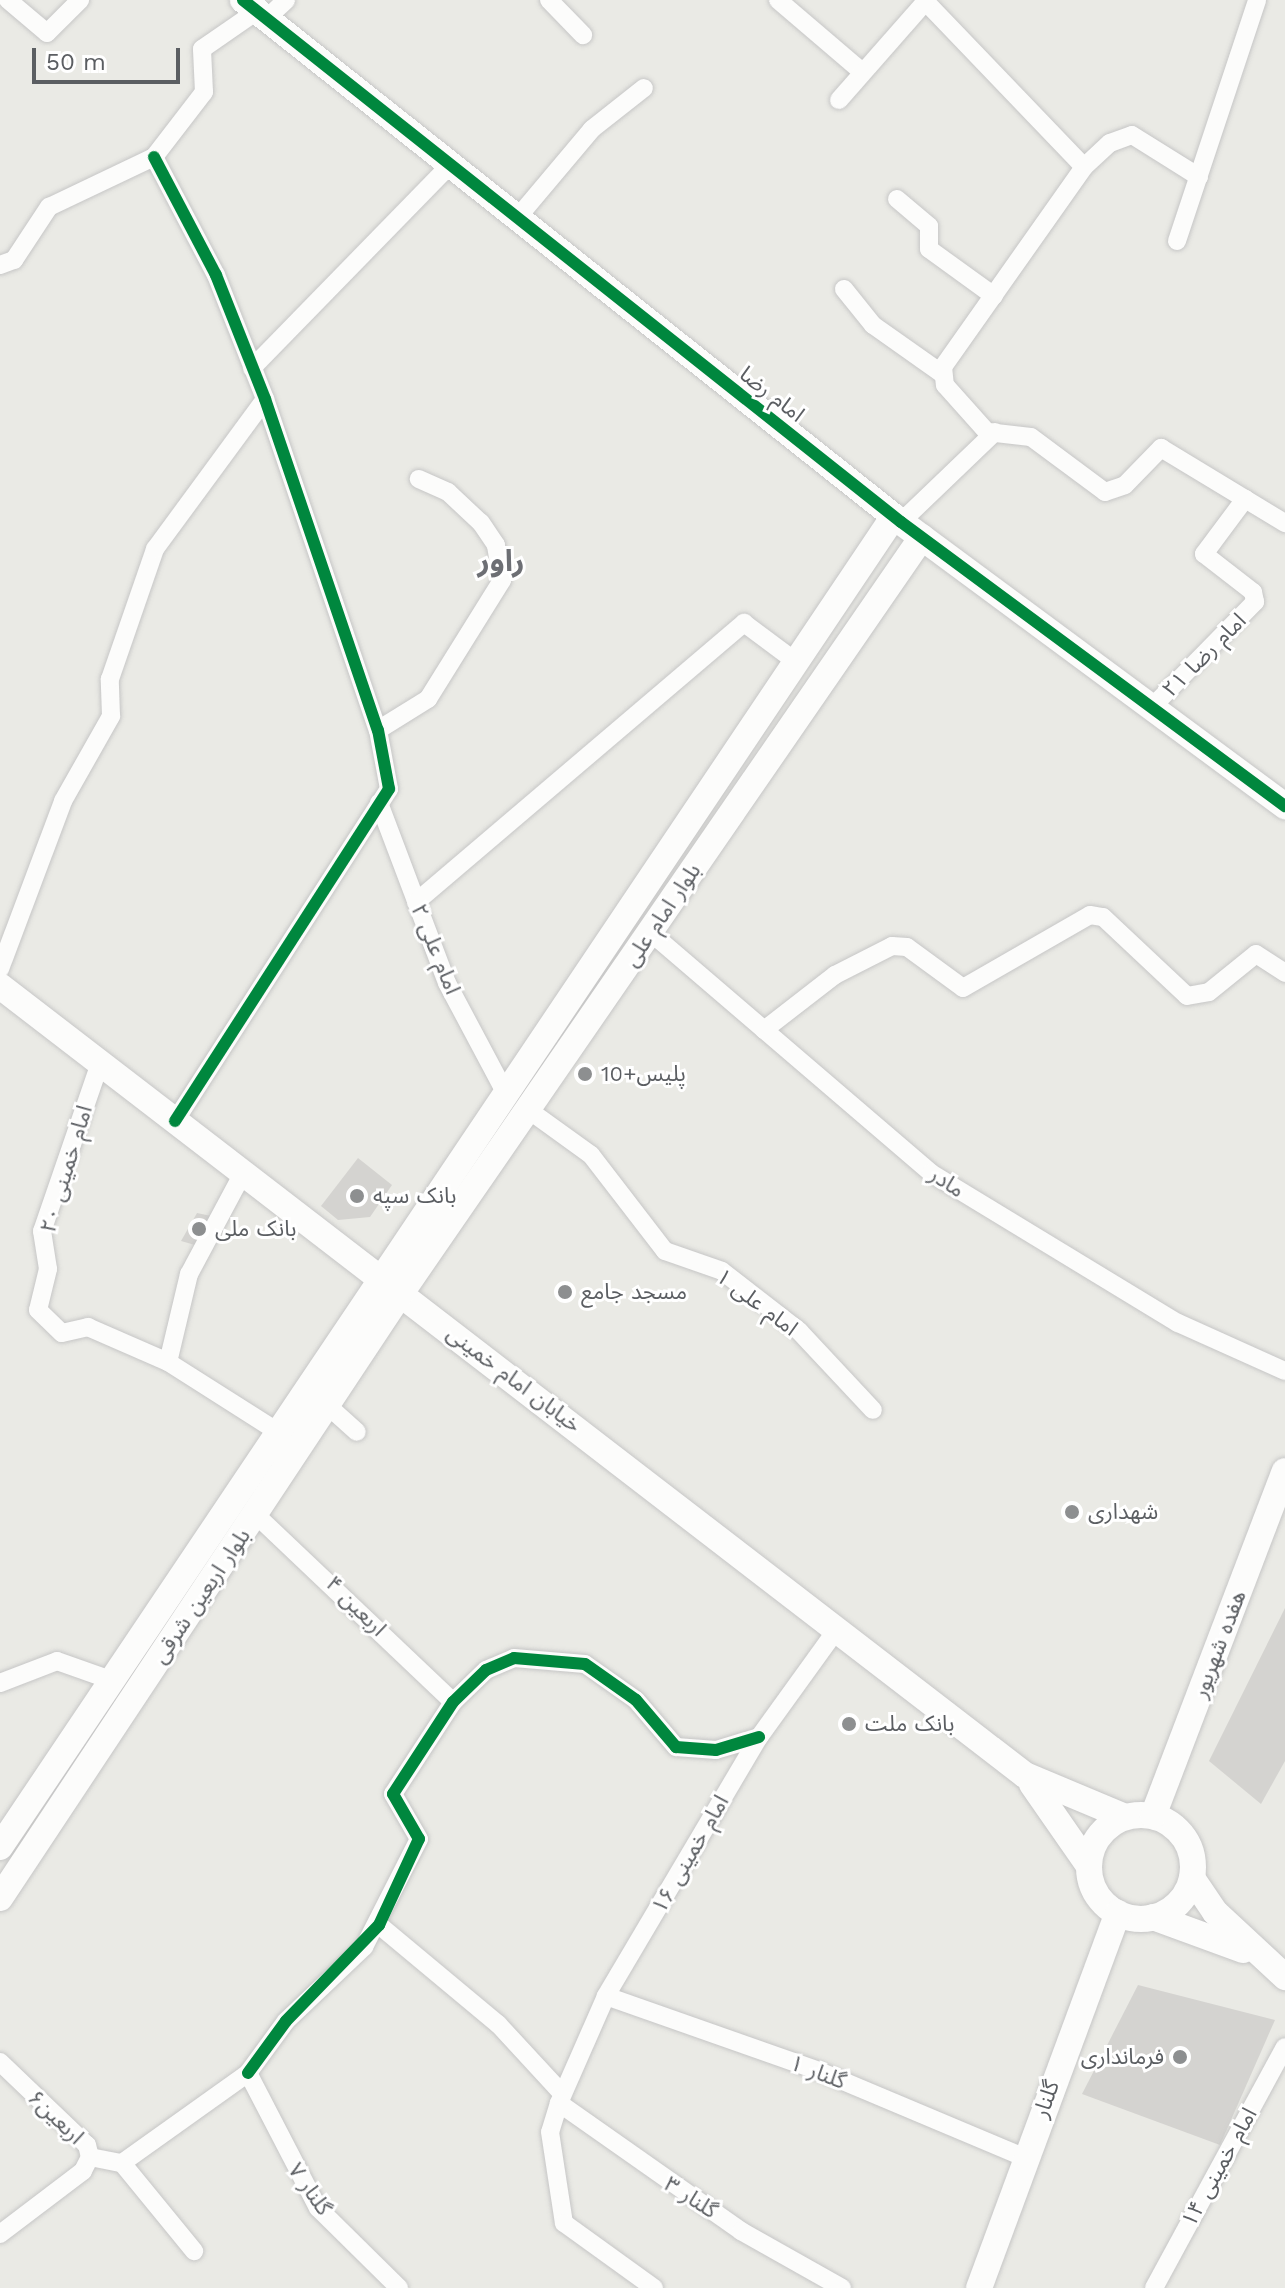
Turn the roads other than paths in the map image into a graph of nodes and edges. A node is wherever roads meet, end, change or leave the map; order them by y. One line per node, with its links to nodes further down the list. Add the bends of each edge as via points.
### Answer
1 (8, 0): 2 (street, via 47,33)
2 (80, 0)
3 (286, 0): 8 (street)
4 (549, 0): 9 (street)
5 (778, 0): 10 (street)
6 (1257, 0): 16 (street)
7 (925, 1): 10 (street); 15 (street)
8 (255, 10): 13 (street, via 202,49 204,92); 14 (street, امام رضا)
9 (583, 35)
10 (861, 71): 12 (street)
11 (644, 88): 18 (street, via 592,129)
12 (839, 100)
13 (154, 157): 20 (street, via 49,207 14,260); 23 (street, via 216,275)
14 (451, 164): 18 (street, امام رضا); 23 (street)
15 (1084, 167): 16 (street, via 1110,143 1132,135); 22 (street)
16 (1199, 177): 19 (street)
17 (897, 199): 22 (street, via 929,226 929,249)
18 (518, 217): 30 (street, امام رضا)
19 (1177, 241)
20 (0, 265)
21 (844, 289): 24 (street, via 873,325)
22 (994, 296): 24 (street)
23 (252, 368): 25 (street)
24 (941, 373): 26 (street, via 979,426)
25 (265, 399): 33 (street); 38 (street, via 155,549 110,679 111,716 63,801)
26 (995, 432): 28 (street, via 1031,437 1105,492 1125,485 1161,448); 30 (street)
27 (419, 479): 33 (street, via 448,492 481,523 496,545 502,580 428,699)
28 (1245, 499): 29 (street); 32 (street, امام رضا ۲۱, via 1204,554 1253,592 1255,602)
29 (1285, 523)
30 (906, 525): 31 (street, بلوار امام علی); 32 (street, امام رضا); 37 (street, بلوار امام علی)
31 (795, 661): 36 (street, via 744,623); 43 (street, بلوار امام علی)
32 (1153, 706): 35 (street, امام رضا)
33 (378, 730): 34 (street, via 389,789)
34 (379, 803): 36 (street, امام علی ۲); 45 (street)
35 (1285, 806)
36 (416, 902): 43 (street, امام علی ۲, via 447,983)
37 (650, 932): 41 (street, مادر); 44 (street, بلوار امام علی)
38 (0, 969)
39 (1285, 973): 41 (street, via 1256,954 1209,992 1187,996 1103,917 1090,915 963,988 907,947 892,946 835,975)
40 (0, 986): 42 (street, خیابان امام خمینی)
41 (764, 1030): 50 (street, مادر, via 931,1173 1178,1323)
42 (100, 1063): 45 (street, خیابان امام خمینی); 49 (street, امام خمینی ۲۰, via 42,1231 48,1269 41,1320 62,1333 88,1327)
43 (504, 1090): 47 (street, بلوار امام علی)
44 (530, 1111): 48 (street, بلوار امام علی); 52 (street, امام علی ۱, via 591,1155 665,1251 722,1271 799,1331)
45 (175, 1121): 46 (street, خیابان امام خمینی)
46 (243, 1173): 47 (street, خیابان امام خمینی); 49 (street, via 189,1274)
47 (378, 1275): 48 (street, خیابان امام خمینی); 53 (street, بلوار اربعین شرقی)
48 (401, 1293): 51 (street, بلوار اربعین شرقی); 57 (street, خیابان امام خمینی)
49 (168, 1362): 53 (street, via 192,1383)
50 (1285, 1371)
51 (327, 1405): 54 (street); 56 (street, بلوار اربعین شرقی)
52 (873, 1410)
53 (275, 1430): 58 (street, بلوار اربعین شرقی)
54 (357, 1432)
55 (1282, 1488): 63 (street, هفده شهریور)
56 (255, 1514): 60 (street, اربعین ۴); 68 (street, بلوار اربعین شرقی)
57 (837, 1629): 61 (street, امام خمینی ۱۶); 62 (street, خیابان امام خمینی)
58 (111, 1680): 59 (street, via 57,1661); 65 (street, بلوار اربعین شرقی)
59 (0, 1683)
60 (453, 1702): 61 (street, via 486,1670 514,1658 547,1656 585,1664 609,1679 676,1747 716,1750); 71 (street, via 393,1794 419,1839)
61 (759, 1737): 74 (street, امام خمینی ۱۶)
62 (1025, 1775): 64 (street); 66 (street)
63 (1153, 1816): 64 (street); 67 (street, via 1184,1835)
64 (1125, 1817): 66 (street, via 1093,1846)
65 (0, 1847)
66 (1089, 1866): 69 (street, via 1093,1888)
67 (1192, 1878): 70 (street, via 1184,1897); 72 (street)
68 (0, 1898)
69 (1118, 1913): 70 (street); 80 (street, گلنار)
70 (1153, 1917): 72 (street)
71 (379, 1925): 77 (street, via 286,2021); 78 (street, گلنار ۳, via 498,2024)
72 (1261, 1959): 73 (street)
73 (1285, 1977)
74 (606, 1996): 78 (street, امام خمینی ۱۶); 80 (street, گلنار ۱, via 819,2071)
75 (1285, 2047): 88 (street, امام خمینی ۱۴)
76 (0, 2062): 79 (street, اربعین۶, via 87,2145)
77 (248, 2073): 81 (street, via 155,2147); 84 (street, گلنار ۷, via 318,2208)
78 (559, 2097): 85 (street, امام خمینی ۱۶, via 550,2132 564,2223); 86 (street, گلنار ۳, via 741,2231)
79 (90, 2157): 81 (street); 82 (street, اربعین۶, via 83,2171)
80 (1026, 2158): 87 (street, گلنار)
81 (122, 2163): 83 (street)
82 (0, 2234)
83 (194, 2251)
84 (399, 2288)
85 (654, 2288)
86 (842, 2288)
87 (979, 2288)
88 (1154, 2288)

